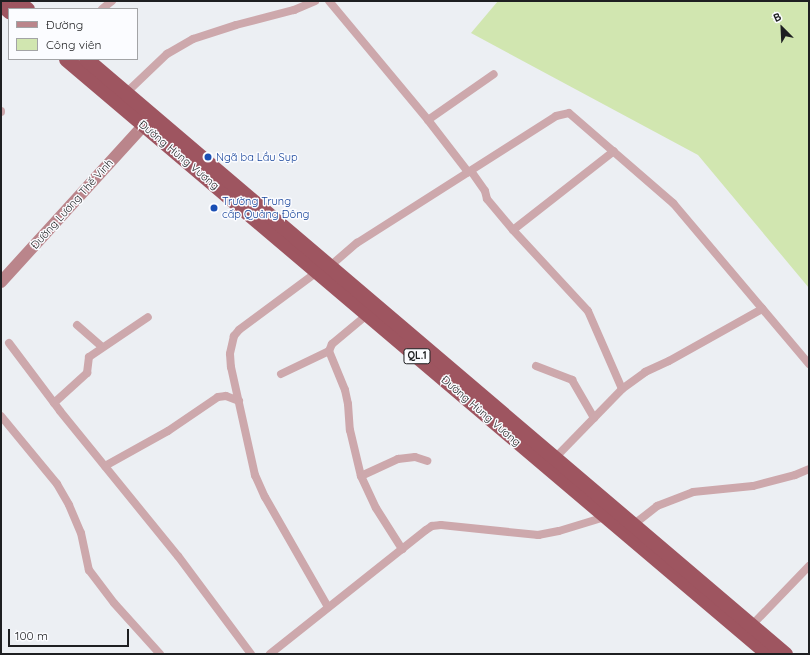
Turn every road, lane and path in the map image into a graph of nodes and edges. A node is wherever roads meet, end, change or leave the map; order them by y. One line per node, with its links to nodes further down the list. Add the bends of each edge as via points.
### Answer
1 (17, 1): 5 (highway)
2 (112, 1): 6 (street)
3 (315, 1): 10 (street, via 294,10 194,39 167,54)
4 (329, 1): 11 (street)
5 (26, 8)
6 (103, 8)
7 (67, 60): 12 (highway, Đường Hùng Vương / QL.1)
8 (87, 60): 10 (highway, Đường Hùng Vương / QL.1)
9 (494, 74): 11 (street)
10 (126, 93): 16 (highway, Đường Hùng Vương / QL.1)
11 (428, 120): 14 (street)
12 (144, 125): 16 (highway, Đường Hùng Vương / QL.1); 17 (street, Đường Lương Thế Vinh)
13 (614, 152): 14 (street, via 569,113 561,114); 15 (street); 18 (street, via 673,203)
14 (470, 172): 15 (street, via 485,191 487,199); 16 (street, via 357,243)
15 (513, 230): 28 (street, via 588,311)
16 (323, 269): 19 (highway, Đường Hùng Vương / QL.1); 29 (street, via 238,330 234,336 230,354); 33 (highway, Đường Hùng Vương / QL.1)
17 (1, 282)
18 (762, 309): 25 (street); 28 (street, via 645,372)
19 (368, 314): 24 (street, via 332,344); 38 (highway, Đường Hùng Vương / QL.1)
20 (148, 317): 23 (street)
21 (77, 325): 23 (street)
22 (9, 343): 30 (street)
23 (102, 347): 30 (street, via 87,359 87,373)
24 (328, 351): 27 (street); 37 (street, via 345,390 350,430)
25 (809, 364)
26 (536, 366): 32 (street, via 572,380)
27 (281, 374)
28 (622, 389): 32 (street)
29 (239, 401): 35 (street, via 226,396 218,397 168,431); 42 (street, via 255,475)
30 (54, 403): 35 (street)
31 (1, 416): 44 (street, via 57,484 81,533 89,570 114,603)
32 (594, 418): 33 (street)
33 (554, 458): 39 (highway, Đường Hùng Vương / QL.1)
34 (426, 461): 37 (street, via 415,456 398,459)
35 (105, 466): 45 (street, via 178,556)
36 (809, 469): 39 (street, via 753,486 693,492 657,506)
37 (361, 476): 40 (street, via 376,508)
38 (604, 517): 40 (street, via 538,535 437,525 426,530); 47 (highway, Đường Hùng Vương / QL.1)
39 (633, 525): 43 (highway, Đường Hùng Vương / QL.1)
40 (402, 549): 42 (street)
41 (809, 566): 43 (street)
42 (328, 607): 46 (street)
43 (752, 625): 48 (highway, Đường Hùng Vương / QL.1)
44 (160, 654)
45 (251, 654)
46 (270, 654)
47 (768, 654)
48 (785, 654)

